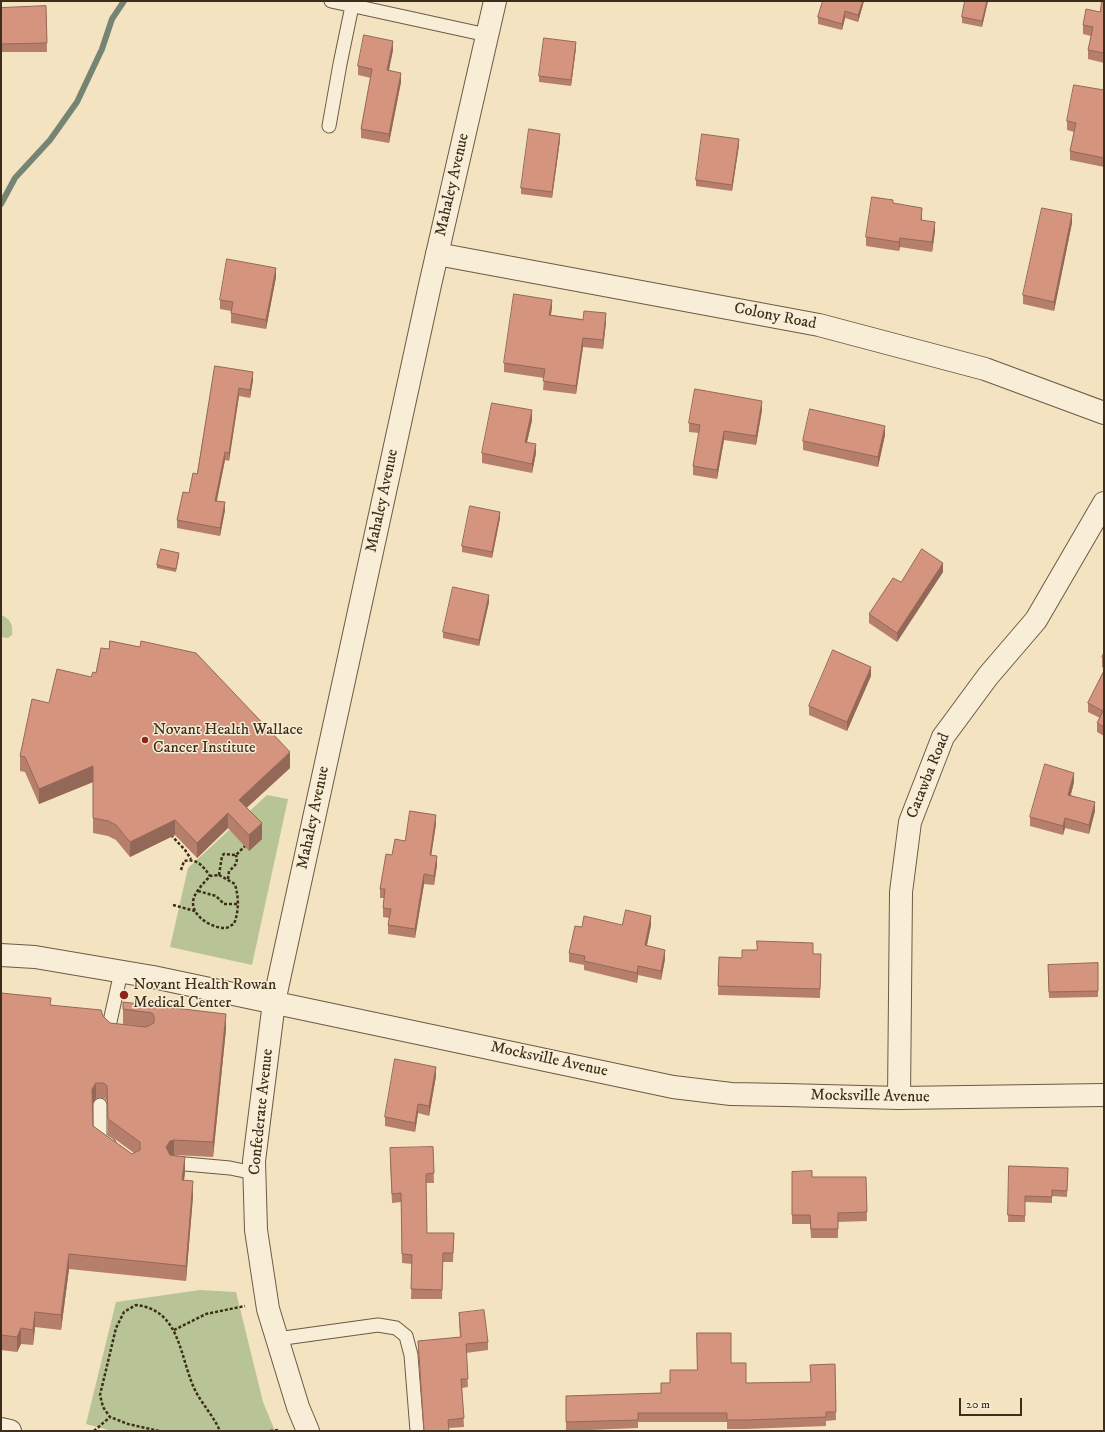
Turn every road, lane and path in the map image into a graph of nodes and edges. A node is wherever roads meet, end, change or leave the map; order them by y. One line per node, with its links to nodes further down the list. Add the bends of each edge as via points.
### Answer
1 (331, 1): 3 (lane)
2 (495, 1): 4 (street, Mahaley Avenue)
3 (352, 6): 4 (lane); 5 (lane)
4 (487, 35): 6 (street, Mahaley Avenue)
5 (329, 126)
6 (437, 254): 7 (street, Colony Road, via 819,325 985,369); 23 (street, Mahaley Avenue)
7 (1104, 413)
8 (1104, 503): 26 (street, Catawba Road, via 1036,620 988,676 942,737 910,822 901,892)
9 (166, 830): 12 (path)
10 (245, 846): 11 (path)
11 (236, 855): 14 (path, via 222,856); 16 (path, via 238,861 229,870)
12 (191, 859): 13 (path, via 184,861); 15 (path, via 203,864)
13 (181, 870)
14 (219, 875): 15 (path); 16 (path)
15 (210, 876): 17 (path)
16 (228, 879): 18 (path, via 235,884)
17 (198, 891): 18 (path, via 216,896 224,904); 20 (path, via 193,902)
18 (238, 904): 20 (path, via 234,924 226,928 203,920)
19 (173, 905): 20 (path)
20 (196, 911)
21 (1, 955): 22 (street, Mocksville Avenue, via 35,956)
22 (121, 972): 23 (street, Mocksville Avenue); 24 (lane, via 109,1026 111,1036)
23 (274, 1002): 26 (street, Mocksville Avenue, via 673,1087 731,1094); 30 (street, Confederate Avenue)
24 (133, 1033)
25 (1104, 1095): 26 (street, Mocksville Avenue)
26 (899, 1098)
27 (100, 1105): 28 (lane, via 100,1138)
28 (122, 1153)
29 (174, 1163): 30 (lane)
30 (254, 1173): 33 (street, Confederate Avenue, via 256,1230 268,1309)
31 (245, 1306): 32 (path, via 206,1314)
32 (174, 1330): 34 (path, via 162,1314 148,1306 136,1304 124,1312 116,1328 100,1395 103,1408); 40 (path, via 186,1370 196,1392)
33 (278, 1339): 42 (street, Confederate Avenue, via 298,1407); 43 (lane, via 378,1325 396,1328 406,1336 411,1355)
34 (110, 1417): 38 (path); 39 (path)
35 (1, 1429): 37 (street)
36 (278, 1430): 41 (path)
37 (10, 1431)
38 (94, 1431)
39 (159, 1431)
40 (220, 1431)
41 (270, 1431)
42 (308, 1431)
43 (417, 1431)

